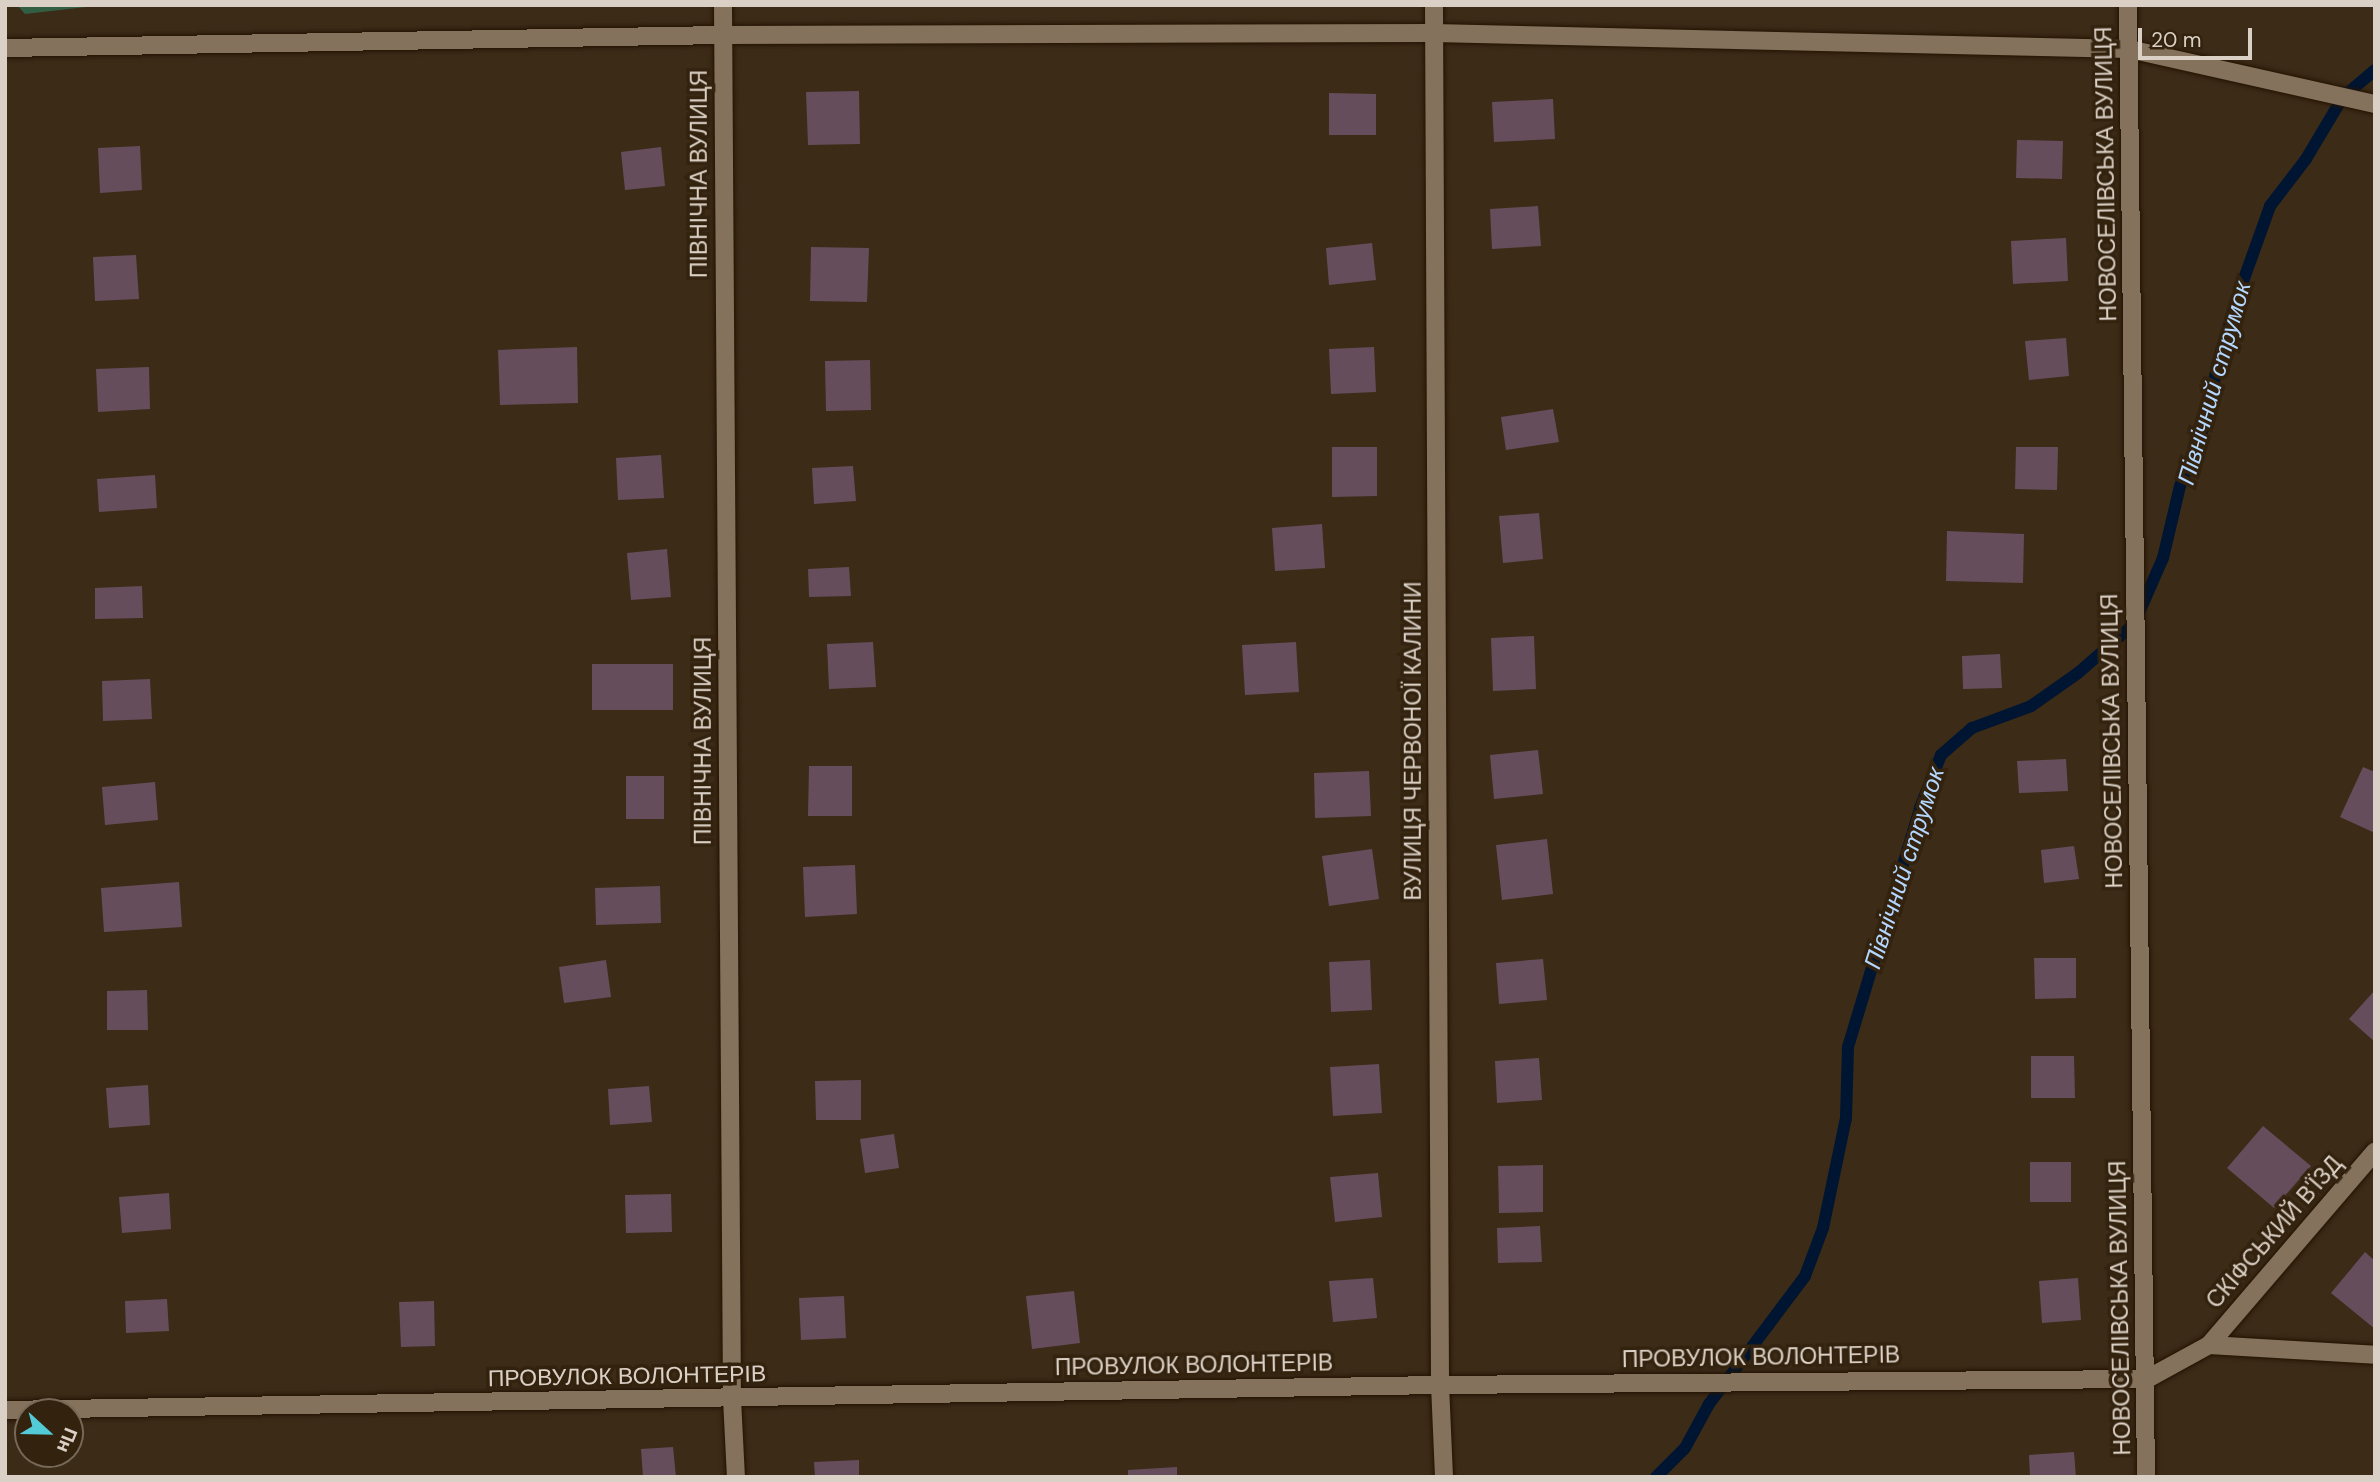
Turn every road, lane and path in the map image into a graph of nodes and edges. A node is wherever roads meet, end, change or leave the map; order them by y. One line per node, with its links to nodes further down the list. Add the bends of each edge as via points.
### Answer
1 (723, 5): 5 (street, ПІВНІЧНА ВУЛИЦЯ)
2 (1434, 5): 4 (street, ВУЛИЦЯ ЧЕРВОНОЇ КАЛИНИ)
3 (2128, 5): 7 (street, НОВОСЕЛІВСЬКА ВУЛИЦЯ)
4 (1434, 33): 5 (street); 7 (street); 13 (street, ВУЛИЦЯ ЧЕРВОНОЇ КАЛИНИ)
5 (723, 35): 6 (street); 14 (street, ПІВНІЧНА ВУЛИЦЯ)
6 (5, 48)
7 (2129, 49): 8 (street); 12 (street, НОВОСЕЛІВСЬКА ВУЛИЦЯ)
8 (2375, 104)
9 (2375, 1151): 10 (street, СКІФСЬКИЙ В'ЇЗД)
10 (2209, 1345): 11 (street); 12 (street, ПРОВУЛОК ВОЛОНТЕРІВ)
11 (2375, 1354)
12 (2147, 1378): 13 (street, ПРОВУЛОК ВОЛОНТЕРІВ); 18 (street, НОВОСЕЛІВСЬКА ВУЛИЦЯ)
13 (1440, 1385): 14 (street, ПРОВУЛОК ВОЛОНТЕРІВ); 17 (street, ВУЛИЦЯ ЧЕРВОНОЇ КАЛИНИ)
14 (732, 1399): 15 (street, ПРОВУЛОК ВОЛОНТЕРІВ); 16 (street, ПІВНІЧНА ВУЛИЦЯ)
15 (5, 1410)
16 (736, 1477)
17 (1444, 1477)
18 (2146, 1477)

